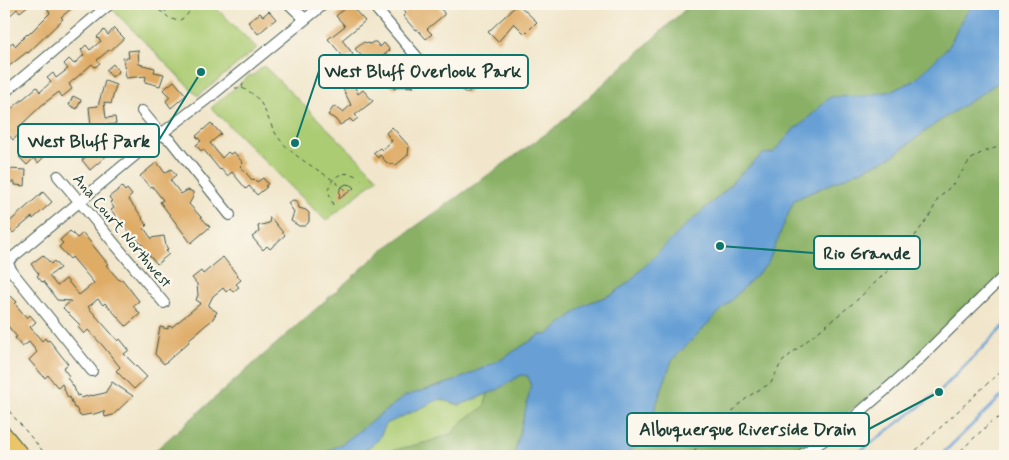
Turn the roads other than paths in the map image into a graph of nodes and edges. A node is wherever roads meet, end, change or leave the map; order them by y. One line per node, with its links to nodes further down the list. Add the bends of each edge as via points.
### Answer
1 (110, 4): 7 (street)
2 (289, 4): 5 (street)
3 (324, 4): 5 (street)
4 (372, 4): 6 (street)
5 (305, 19): 9 (street)
6 (423, 64)
7 (4, 93)
8 (142, 111): 9 (street)
9 (161, 134): 11 (street); 12 (street, via 171,141)
10 (58, 176): 11 (street, Ana Court Northwest)
11 (80, 202): 13 (street); 15 (street, Ana Court Northwest)
12 (230, 215)
13 (5, 260): 16 (street)
14 (1005, 275): 19 (street, via 904,374 838,431)
15 (164, 303)
16 (92, 371)
17 (4, 434): 18 (highway)
18 (22, 456)
19 (800, 456)

